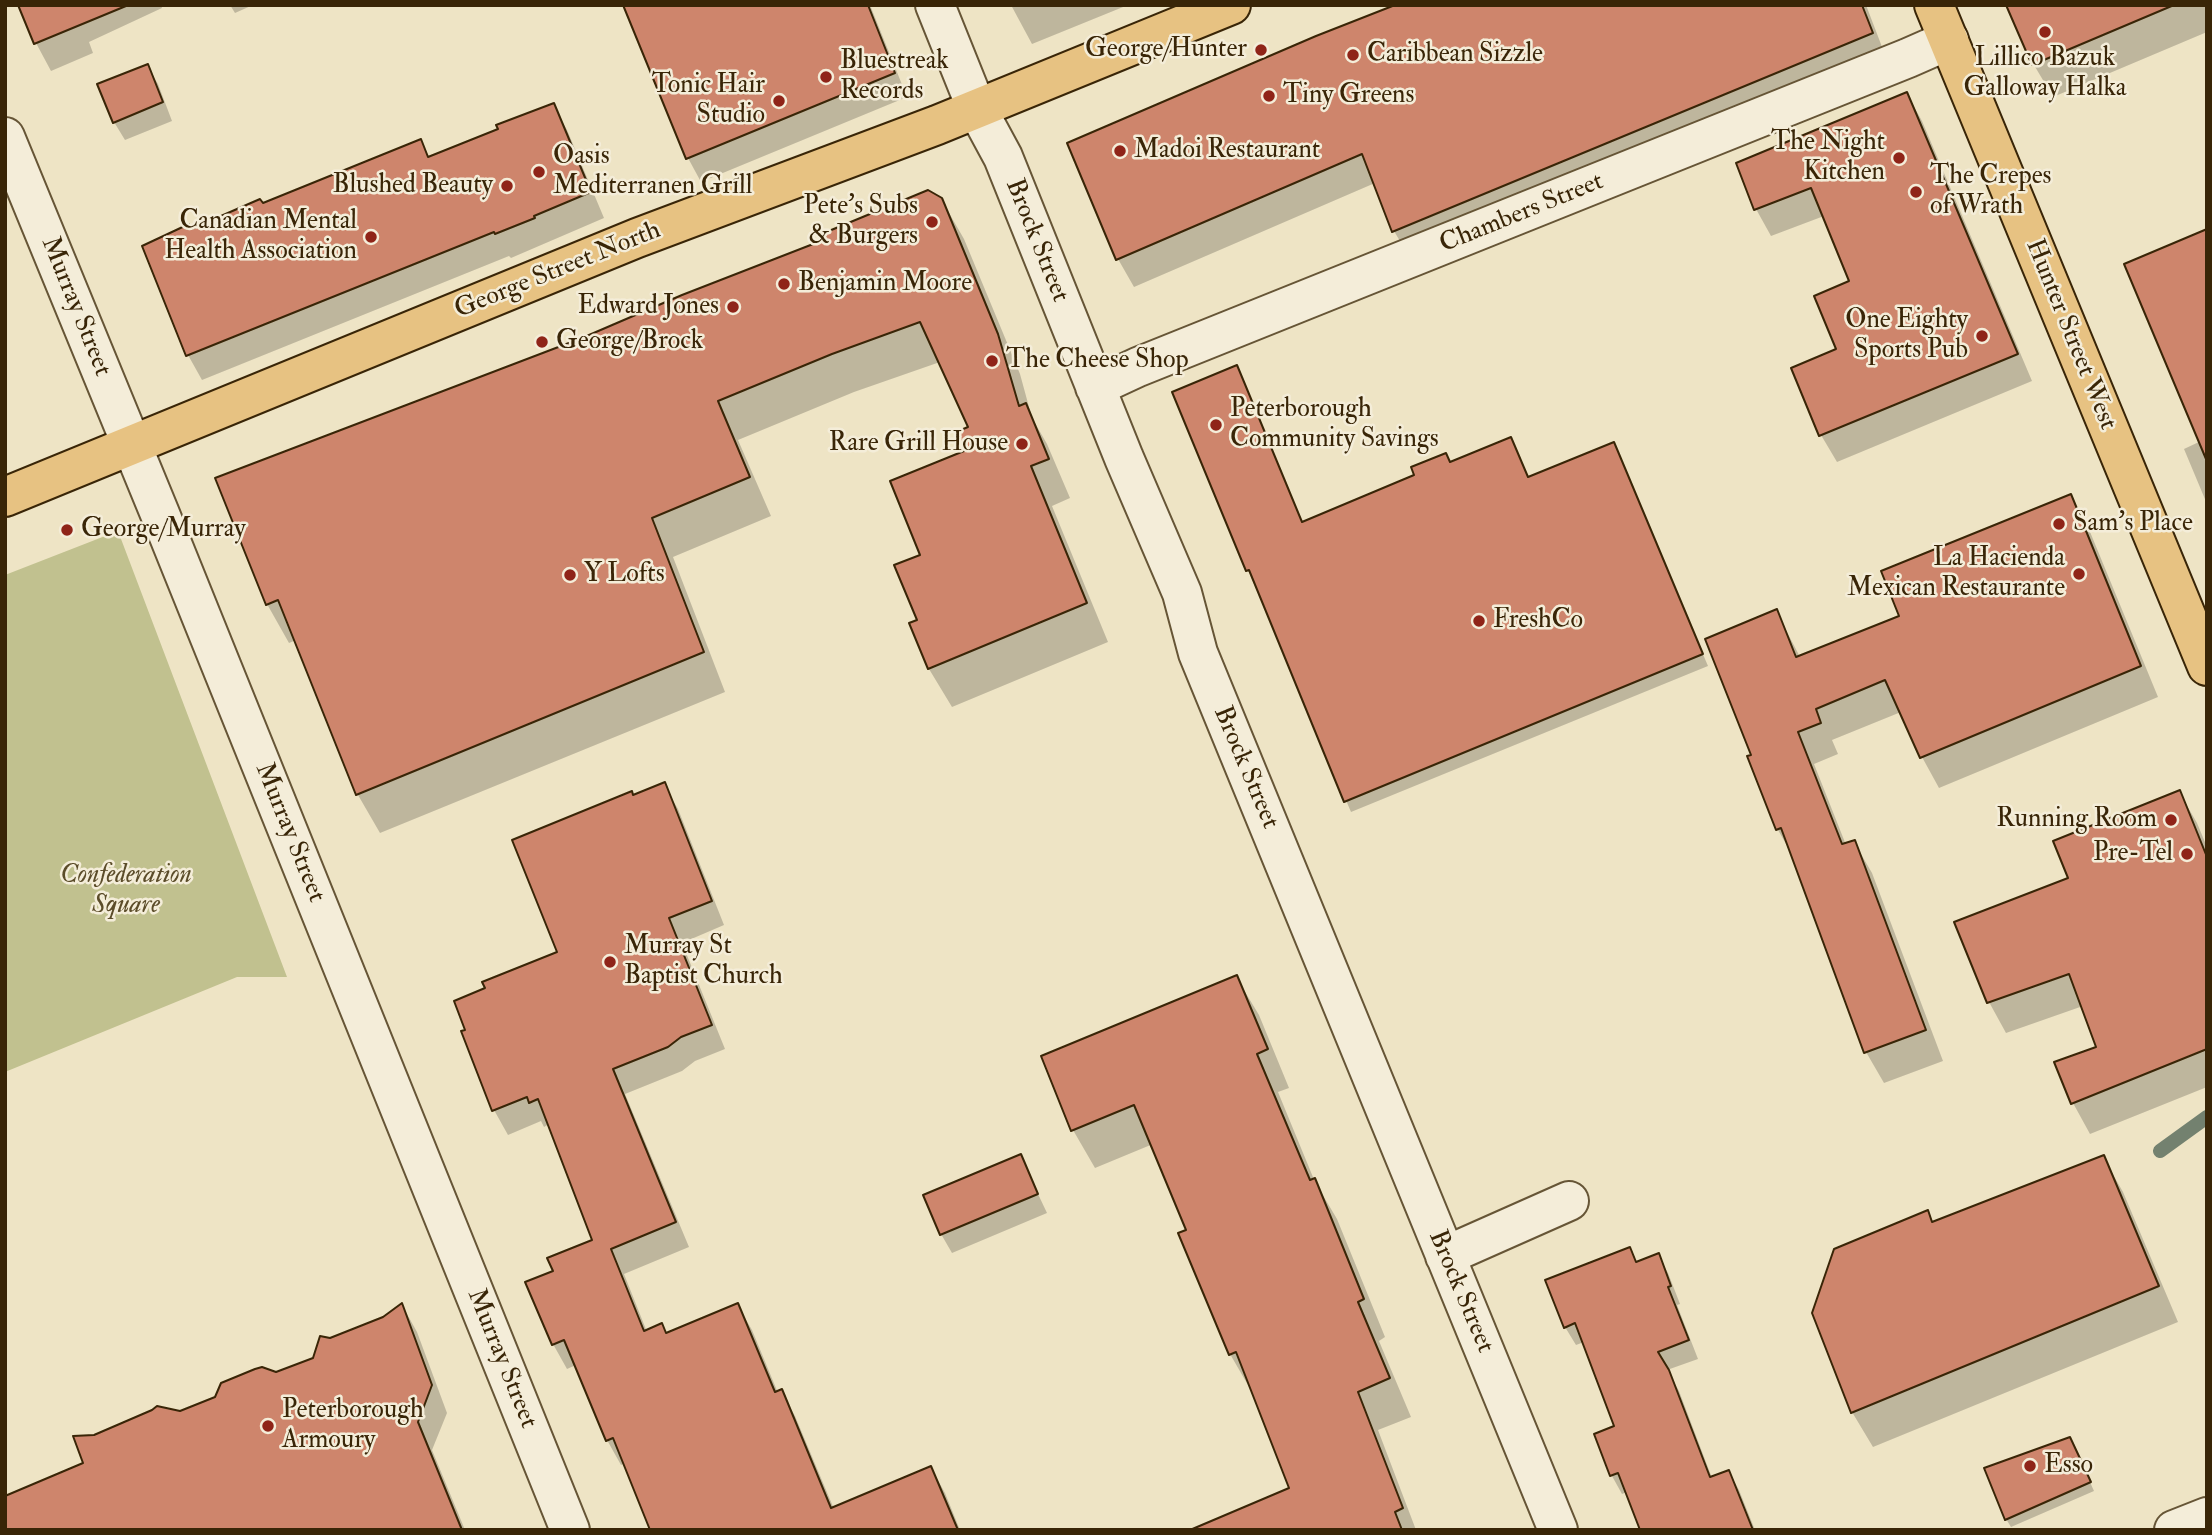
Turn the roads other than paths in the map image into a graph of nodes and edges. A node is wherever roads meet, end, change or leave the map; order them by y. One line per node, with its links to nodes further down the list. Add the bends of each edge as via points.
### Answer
1 (935, 5): 5 (street, Brock Street)
2 (1231, 5): 5 (main road, George Street North)
3 (1934, 5): 4 (main road, Hunter Street West)
4 (1949, 40): 7 (street, Chambers Street); 10 (main road, Hunter Street West)
5 (976, 107): 7 (street, Brock Street, via 1003,158); 8 (main road, George Street North, via 637,238)
6 (5, 137): 8 (street, Murray Street)
7 (1095, 387): 12 (street, Brock Street, via 1182,593 1198,653)
8 (133, 447): 9 (main road, George Street North); 14 (street, Murray Street)
9 (5, 497)
10 (2207, 666)
11 (1569, 1201): 12 (street)
12 (1445, 1256): 15 (street, Brock Street)
13 (2207, 1517): 16 (street)
14 (570, 1530)
15 (1558, 1530)
16 (2174, 1530)

